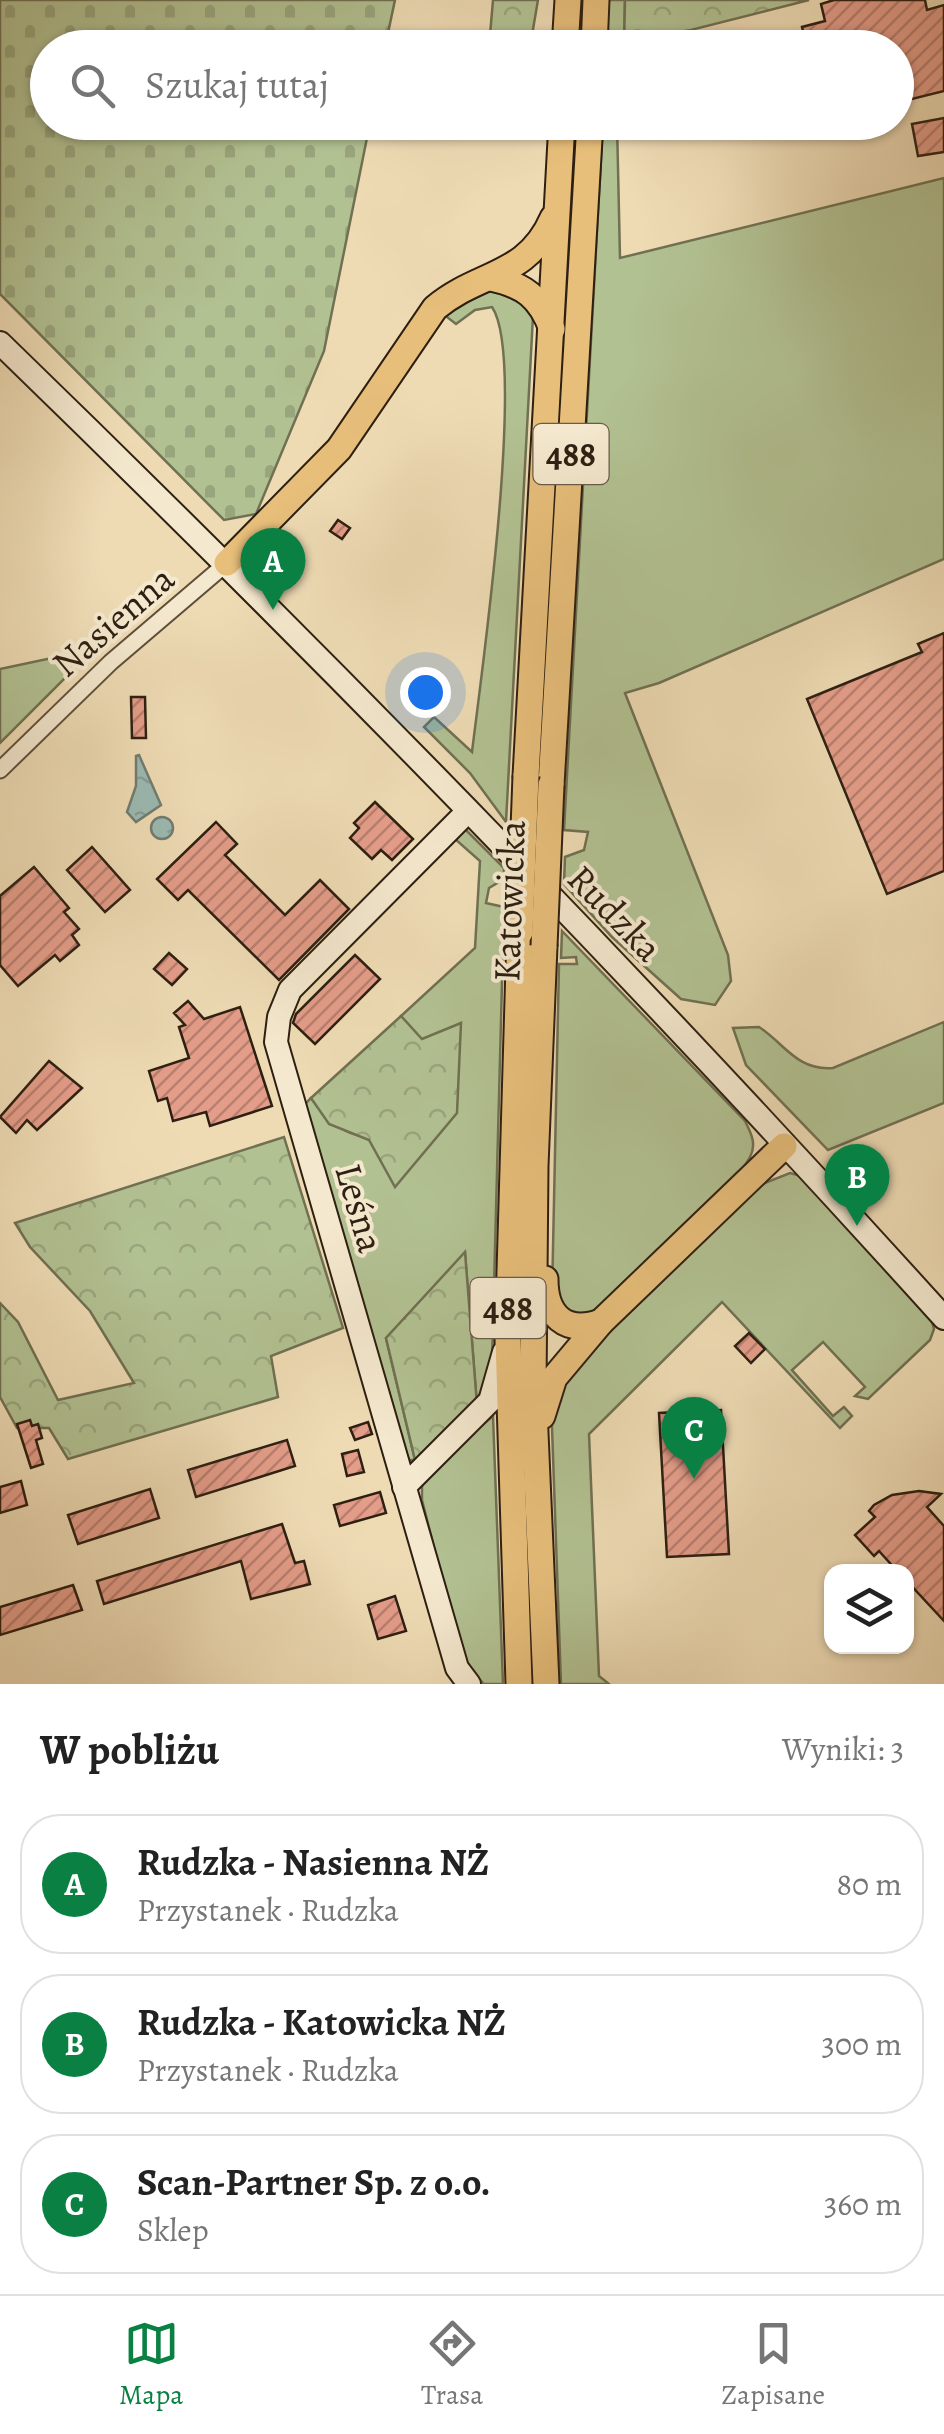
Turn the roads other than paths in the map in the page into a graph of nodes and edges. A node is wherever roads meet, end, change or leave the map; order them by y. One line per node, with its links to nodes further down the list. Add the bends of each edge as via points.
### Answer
1 (568, 0): 3 (main road)
2 (596, 0): 4 (main road)
3 (567, 30)
4 (595, 30)
5 (561, 140): 7 (main road, Katowicka / 488)
6 (589, 140): 14 (main road, Katowicka / 488, bridge)
7 (558, 207): 8 (main road, via 535,252); 9 (main road, Katowicka / 488)
8 (491, 278): 9 (main road, via 532,295); 11 (main road, via 435,308 339,448)
9 (552, 330): 18 (main road, Katowicka / 488, bridge, via 526,776)
10 (0, 343): 11 (street, Rudzka)
11 (227, 563): 12 (street, Nasienna, via 110,662); 13 (street, Rudzka)
12 (0, 770)
13 (468, 812): 15 (street, Rudzka); 20 (street, Leśna, via 290,990 276,1042)
14 (542, 1008): 17 (main road, via 548,1100 545,1296 566,1325); 19 (main road, Katowicka / 488)
15 (784, 1146): 16 (street, Rudzka); 17 (main road)
16 (944, 1318)
17 (601, 1322): 19 (main road, via 554,1378)
18 (508, 1339): 20 (street, via 490,1401); 22 (main road, Katowicka / 488)
19 (535, 1450): 23 (main road, Katowicka / 488)
20 (404, 1488): 21 (street, Leśna)
21 (463, 1676)
22 (519, 1684)
23 (546, 1684)

